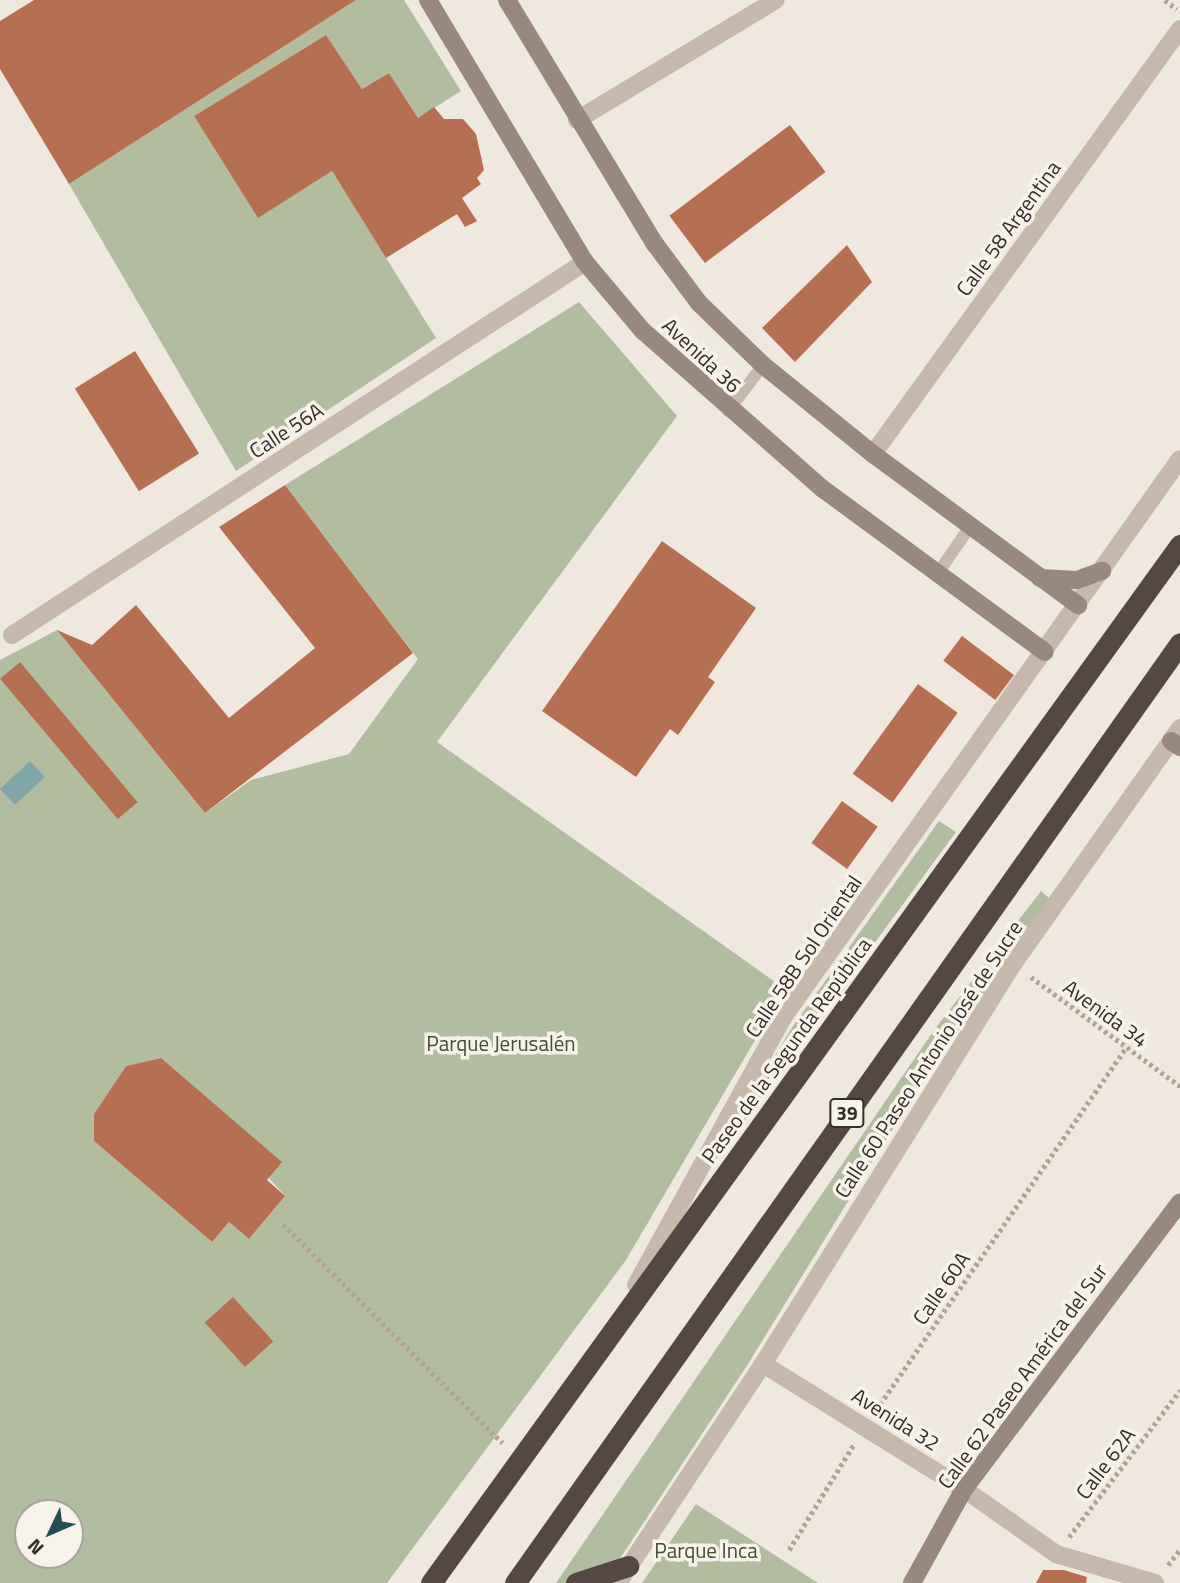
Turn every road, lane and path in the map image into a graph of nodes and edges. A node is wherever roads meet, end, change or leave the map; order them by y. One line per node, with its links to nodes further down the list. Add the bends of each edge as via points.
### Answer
1 (428, 0): 6 (street, Avenida 36)
2 (508, 0): 5 (street, Avenida 36)
3 (776, 0): 5 (street)
4 (1180, 29): 9 (street, Calle 58 Argentina)
5 (577, 120): 7 (street, Avenida 36, via 655,244 699,303)
6 (585, 262): 8 (street, Avenida 36, via 643,331); 17 (street, Calle 56A)
7 (763, 365): 8 (lane); 9 (street, Avenida 36)
8 (728, 411): 14 (street, Avenida 36)
9 (873, 454): 11 (street, Avenida 36)
10 (1180, 459): 13 (street)
11 (969, 528): 14 (lane); 15 (street, Avenida 36)
12 (1180, 545): 26 (highway, Paseo de la Segunda República)
13 (1102, 571): 15 (street, via 1077,580); 16 (street)
14 (936, 576): 19 (street, Avenida 36)
15 (1038, 578): 16 (street, Avenida 36)
16 (1078, 605): 19 (street)
17 (12, 635)
18 (1180, 643): 38 (highway, 39)
19 (1045, 652): 26 (street, Calle 58B Sol Oriental, via 784,1016)
20 (1177, 739): 21 (street, Calle 60 Paseo Antonio José de Sucre)
21 (1013, 964): 22 (path, Avenida 34); 27 (street, Calle 60 Paseo Antonio José de Sucre)
22 (1126, 1048): 23 (path, Avenida 34); 29 (path, Calle 60A)
23 (1180, 1086)
24 (1180, 1202): 31 (street, Calle 62 Paseo América del Sur)
25 (283, 1224): 30 (path)
26 (607, 1340): 30 (highway, Paseo de la Segunda República)
27 (763, 1364): 29 (street, Avenida 32); 35 (street, Calle 60 Paseo Antonio José de Sucre)
28 (1180, 1390): 34 (path, Calle 62A)
29 (865, 1426): 31 (street, Avenida 32); 33 (path, Calle 60A)
30 (519, 1458): 32 (highway, Paseo de la Segunda República)
31 (964, 1489): 34 (street, Avenida 32); 40 (street, Calle 62 Paseo América del Sur)
32 (480, 1512): 36 (highway); 37 (highway, Paseo de la Segunda República)
33 (789, 1550)
34 (1056, 1554): 41 (street, Avenida 32)
35 (623, 1575): 39 (highway)
36 (422, 1583)
37 (431, 1583)
38 (515, 1583)
39 (576, 1583)
40 (912, 1583)
41 (1155, 1583)

